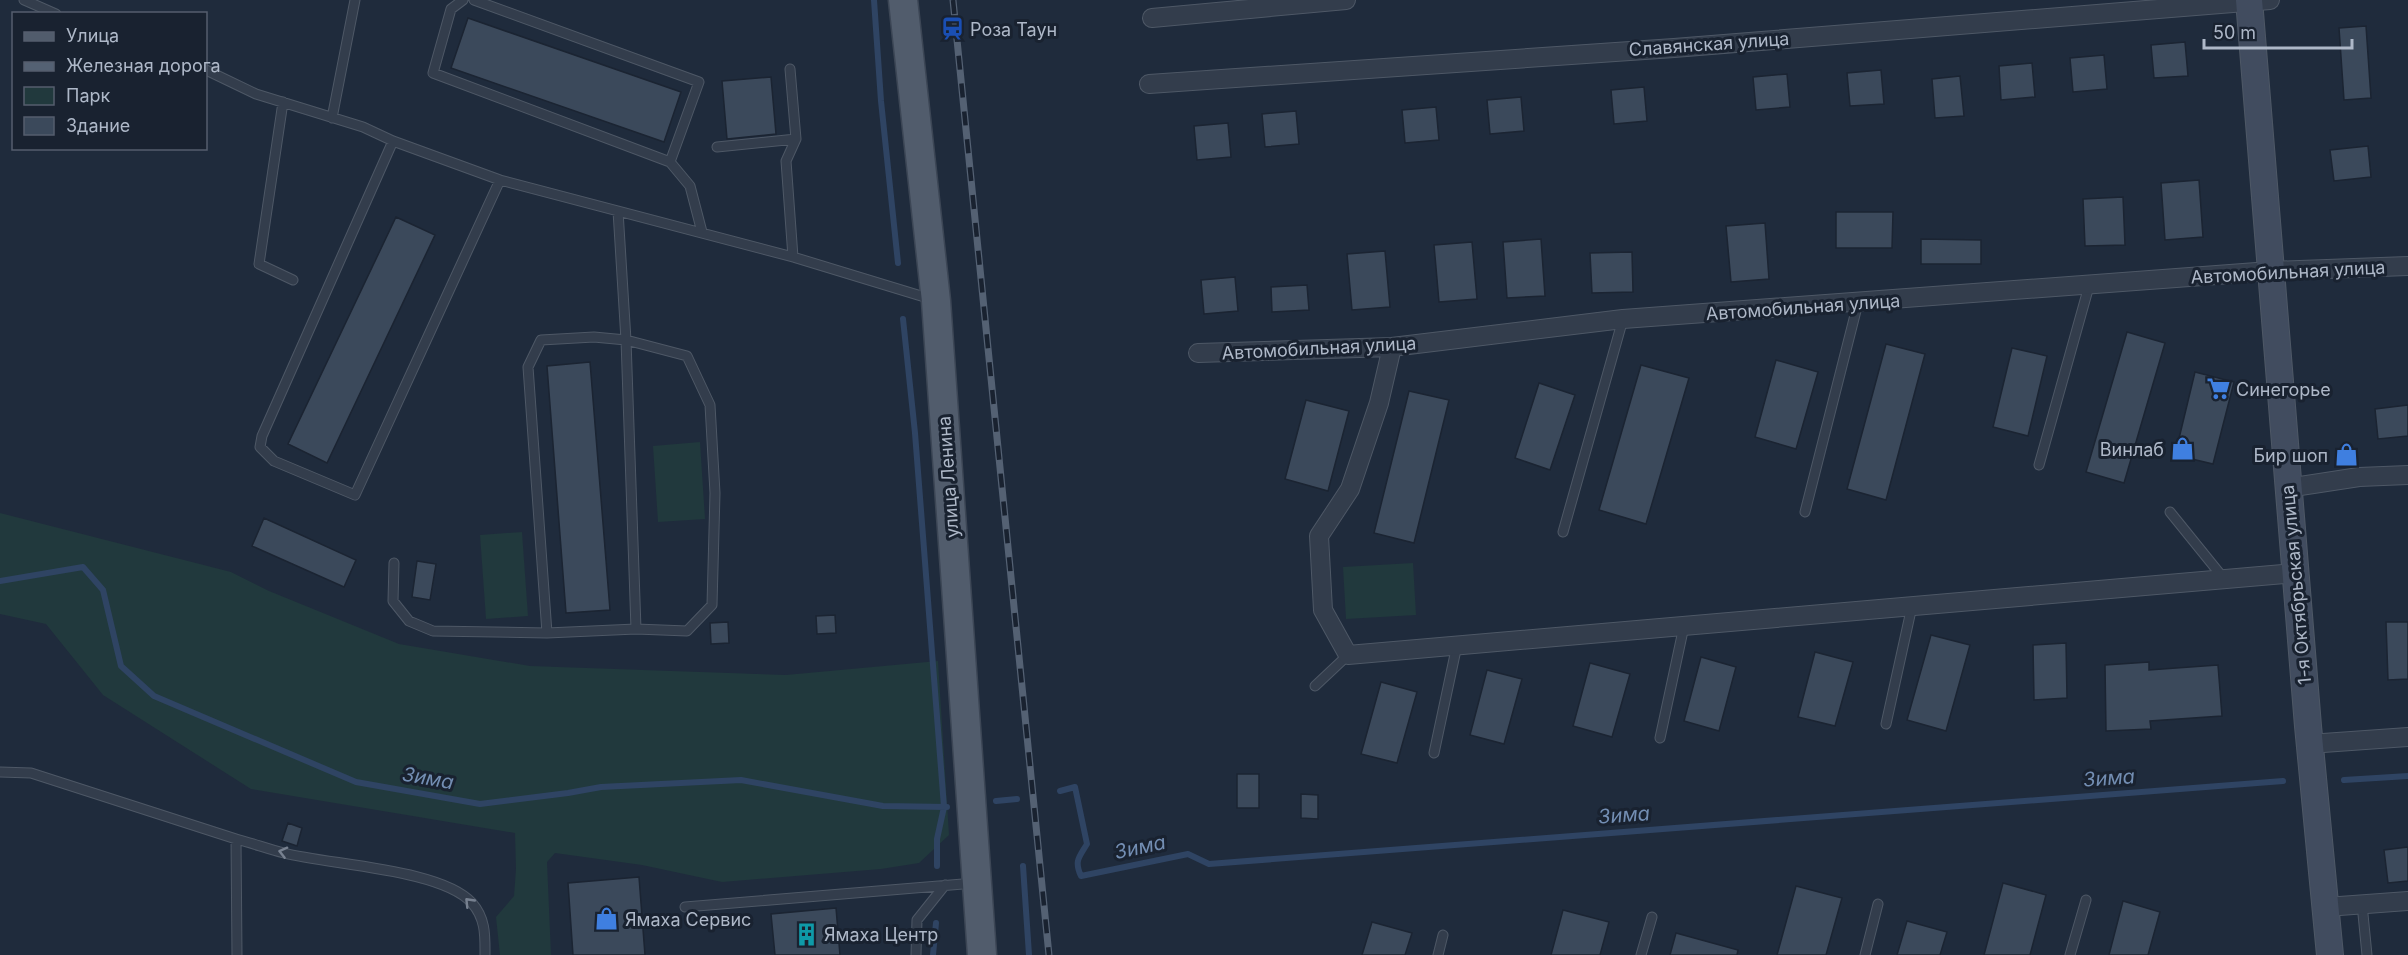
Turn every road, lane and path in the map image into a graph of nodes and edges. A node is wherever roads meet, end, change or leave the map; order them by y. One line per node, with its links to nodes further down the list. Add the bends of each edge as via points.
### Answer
1 (24, 0): 8 (lane)
2 (355, 0): 14 (lane)
3 (463, 0): 18 (lane, via 451,9 433,73)
4 (474, 0): 18 (lane, via 699,82)
5 (903, 0): 27 (main road, улица Ленина)
6 (1346, 0): 9 (street)
7 (2256, 1): 12 (street, Славянская улица); 24 (street, 1-я Октябрьская улица)
8 (51, 12)
9 (1152, 18)
10 (790, 69): 15 (lane)
11 (207, 70): 13 (lane)
12 (1149, 84)
13 (283, 102): 14 (lane); 25 (lane, via 259,264)
14 (332, 118): 16 (lane)
15 (796, 140): 17 (lane); 22 (lane, via 786,161)
16 (393, 141): 19 (lane); 19 (lane, via 260,447 274,461 355,495)
17 (717, 147)
18 (670, 162): 21 (lane, via 690,186)
19 (500, 180): 20 (lane)
20 (618, 211): 21 (lane); 30 (lane)
21 (702, 232): 22 (lane)
22 (793, 257): 27 (lane)
23 (2408, 266): 24 (street, Автомобильная улица)
24 (2270, 271): 26 (street, Автомобильная улица); 35 (street, 1-я Октябрьская улица)
25 (293, 279)
26 (2088, 286): 28 (street, Автомобильная улица); 33 (lane)
27 (936, 301): 56 (main road, улица Ленина)
28 (1858, 303): 29 (street, Автомобильная улица); 36 (lane)
29 (1623, 319): 31 (street, Автомобильная улица); 38 (lane)
30 (626, 340): 44 (lane); 44 (lane, via 687,356 710,405 715,493 712,605 687,631); 45 (lane, via 541,340 528,367)
31 (1392, 347): 32 (street, Автомобильная улица); 47 (street, via 1379,403 1350,489 1319,536 1323,610)
32 (1198, 353)
33 (2039, 465)
34 (2408, 475): 35 (street, via 2359,477)
35 (2287, 488): 40 (street, 1-я Октябрьская улица)
36 (1805, 512)
37 (2170, 512): 41 (lane)
38 (1563, 532)
39 (394, 563): 45 (lane, via 393,601 409,621 433,631)
40 (2295, 573): 41 (street); 52 (street, 1-я Октябрьская улица)
41 (2225, 580): 42 (street)
42 (1912, 606): 43 (street); 49 (lane)
43 (1684, 626): 46 (street); 51 (lane)
44 (636, 629): 45 (lane)
45 (547, 633)
46 (1457, 645): 47 (street); 53 (lane)
47 (1348, 655): 48 (lane)
48 (1315, 686)
49 (1886, 724)
50 (2408, 737): 52 (street)
51 (1660, 738)
52 (2309, 744): 63 (street, 1-я Октябрьская улица)
53 (1434, 753)
54 (0, 772): 55 (lane, via 31,773)
55 (236, 839): 66 (lane); 67 (lane, one-way to 55, via 486,931 481,918 461,894 416,876 285,853)
56 (977, 883): 57 (lane); 69 (main road, улица Ленина)
57 (945, 885): 62 (lane); 68 (lane, via 917,920)
58 (2086, 900): 73 (lane)
59 (2408, 901): 61 (street)
60 (1878, 904): 72 (lane)
61 (2362, 904): 63 (street); 75 (lane)
62 (685, 907)
63 (2326, 907): 74 (street, 1-я Октябрьская улица)
64 (1652, 917): 71 (lane)
65 (1443, 935): 70 (lane)
66 (237, 955)
67 (485, 955)
68 (915, 955)
69 (982, 955)
70 (1438, 955)
71 (1641, 955)
72 (1865, 955)
73 (2070, 955)
74 (2330, 955)
75 (2367, 955)

